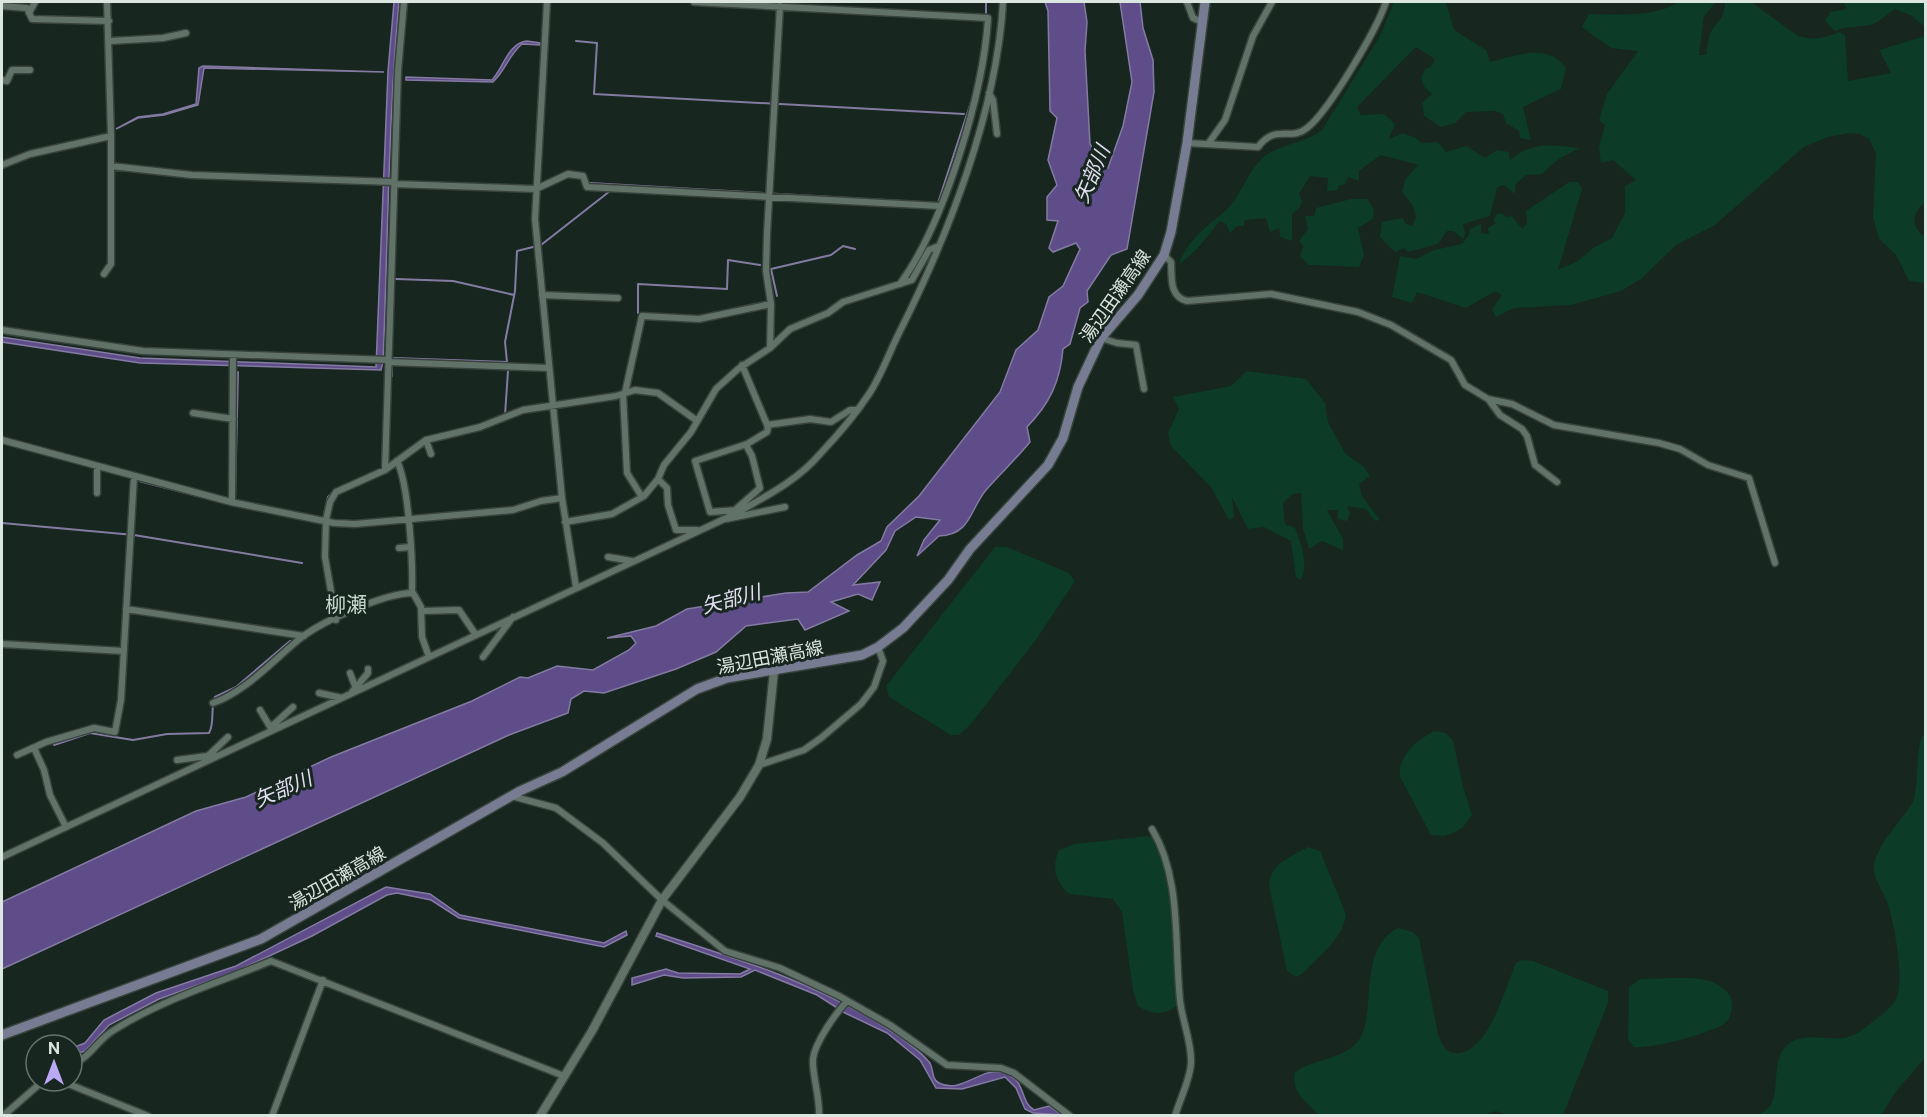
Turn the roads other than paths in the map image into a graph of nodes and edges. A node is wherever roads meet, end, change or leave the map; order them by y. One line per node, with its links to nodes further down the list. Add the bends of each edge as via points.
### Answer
1 (35, 2): 14 (street)
2 (107, 2): 15 (street)
3 (404, 2): 28 (street)
4 (547, 2): 29 (street)
5 (694, 2): 11 (street)
6 (1003, 2): 21 (street, via 999,48)
7 (1187, 2): 16 (street, via 1193,18)
8 (1205, 2): 16 (main road, 湯辺田瀬高線)
9 (1272, 2): 25 (street, via 1252,36 1225,120)
10 (1386, 2): 25 (street, via 1379,22 1307,128 1272,133 1258,147)
11 (745, 3): 13 (street)
12 (2, 6): 14 (street, via 27,8)
13 (780, 6): 30 (street); 31 (street, via 988,18 984,64)
14 (29, 13): 15 (street, via 32,19)
15 (109, 21): 18 (street)
16 (1202, 22): 24 (main road, 湯辺田瀬高線)
17 (186, 33): 18 (street)
18 (110, 41): 23 (street)
19 (30, 70): 20 (street, via 12,70 8,81)
20 (2, 80)
21 (989, 93): 22 (street); 32 (street)
22 (997, 134)
23 (111, 136): 26 (street, via 30,154); 27 (street)
24 (1187, 143): 25 (street); 33 (main road, 湯辺田瀬高線)
25 (1208, 144)
26 (2, 165)
27 (111, 166): 28 (street, via 192,175); 34 (street, via 111,264)
28 (393, 182): 29 (street); 43 (street)
29 (536, 189): 30 (street, via 568,174 583,176 587,187); 36 (street)
30 (770, 197): 31 (street); 38 (street, via 766,272)
31 (940, 206): 35 (street, via 927,238)
32 (939, 246): 35 (street, via 929,250 912,280); 50 (street, via 924,285 869,393)
33 (1164, 255): 40 (main road, 湯辺田瀬高線, via 1138,295); 48 (street, via 1171,262 1172,289 1180,299 1271,294 1358,312 1423,341 1451,360 1465,385)
34 (104, 274)
35 (900, 284): 41 (street, via 843,302 790,329)
36 (542, 295): 37 (street); 45 (street)
37 (618, 298)
38 (771, 304): 41 (street); 47 (street, via 699,319 642,316)
39 (2, 330): 42 (street)
40 (1101, 338): 46 (street, via 1136,345); 92 (main road, 湯辺田瀬高線, via 1078,387 1063,438 1048,465 970,549 948,580)
41 (770, 348): 44 (street)
42 (233, 361): 43 (street); 52 (street)
43 (387, 361): 45 (street); 63 (street)
44 (742, 365): 53 (street, via 716,389); 54 (street)
45 (549, 368): 49 (street)
46 (1143, 389)
47 (624, 393): 49 (street); 53 (street, via 658,393); 68 (street, via 627,473)
48 (1488, 399): 66 (street, via 1500,415 1527,436 1538,470); 82 (street, via 1512,404 1554,425 1680,449 1708,465 1749,478)
49 (552, 408): 57 (street, via 523,410 480,427); 69 (street)
50 (856, 410): 54 (street, via 831,422 810,419); 72 (street, via 820,455 791,482)
51 (193, 413): 52 (street)
52 (232, 419): 59 (street)
53 (696, 420): 65 (street)
54 (767, 425): 58 (street, via 767,432)
55 (2, 440): 62 (street)
56 (226, 440): 59 (street)
57 (426, 440): 60 (street); 61 (street)
58 (746, 445): 72 (street, via 760,488); 72 (street, via 695,460 710,512)
59 (232, 448): 70 (street)
60 (431, 454)
61 (397, 461): 63 (street); 73 (street, via 404,479)
62 (97, 466): 64 (street); 67 (street)
63 (385, 470): 75 (street, via 336,492)
64 (134, 476): 70 (street); 85 (street)
65 (657, 479): 68 (street); 77 (street, via 667,488 676,530)
66 (1559, 480)
67 (97, 494)
68 (642, 497): 76 (street, via 612,514)
69 (562, 498): 73 (street, via 513,510); 76 (street)
70 (232, 502): 75 (street)
71 (785, 507): 74 (street)
72 (739, 510): 74 (street)
73 (407, 519): 75 (street, via 355,524); 78 (street)
74 (723, 519): 77 (street)
75 (326, 520): 88 (street, via 325,557)
76 (565, 522): 83 (street)
77 (701, 530): 81 (street)
78 (410, 547): 79 (street); 84 (street)
79 (399, 548)
80 (608, 557): 81 (street)
81 (632, 561): 83 (street)
82 (1775, 563)
83 (576, 587): 87 (street)
84 (412, 593): 86 (street); 88 (street, via 378,599)
85 (126, 609): 90 (street); 93 (street)
86 (421, 611): 89 (street, via 459,610); 94 (street, via 422,638)
87 (513, 616): 89 (street); 95 (street)
88 (336, 620): 90 (street)
89 (476, 635): 94 (street)
90 (304, 636): 103 (street, via 237,691)
91 (2, 644): 93 (street)
92 (878, 647): 97 (main road, 湯辺田瀬高線, via 862,656); 114 (street, via 884,661 874,687 861,704 804,750)
93 (123, 651): 108 (street, via 115,732 94,728)
94 (429, 657): 101 (street)
95 (483, 657)
96 (368, 669): 99 (street)
97 (774, 670): 114 (street, via 767,739); 115 (main road, 湯辺田瀬高線, via 727,678 697,689 623,737)
98 (350, 673): 99 (street)
99 (356, 686): 101 (street)
100 (319, 693): 102 (street)
101 (351, 693): 102 (street)
102 (342, 698): 106 (street)
103 (213, 703)
104 (293, 707): 106 (street)
105 (260, 710): 106 (street)
106 (272, 729): 110 (street)
107 (228, 737): 111 (street)
108 (34, 748): 109 (street); 116 (street)
109 (17, 755)
110 (219, 755): 111 (street); 113 (street)
111 (208, 756): 112 (street); 113 (street)
112 (177, 760)
113 (203, 763): 116 (street)
114 (759, 765): 119 (street, via 740,798)
115 (515, 797): 119 (street, via 556,808 603,843); 122 (main road, 湯辺田瀬高線, via 261,939)
116 (66, 827): 118 (street)
117 (1152, 829): 133 (street, via 1166,855 1180,1001 1191,1051 1191,1066)
118 (2, 857)
119 (662, 900): 121 (street, via 725,951 780,968); 124 (street)
120 (323, 980): 123 (street, via 271,960 169,1000 111,1031); 124 (street); 129 (street)
121 (847, 1001): 131 (street, via 835,1014 813,1058 820,1096); 132 (street, via 947,1065 1001,1068 1014,1073)
122 (2, 1035)
123 (84, 1059)
124 (564, 1076): 130 (street)
125 (84, 1090): 128 (street)
126 (29, 1093): 127 (street)
127 (3, 1116)
128 (148, 1116)
129 (272, 1116)
130 (540, 1116)
131 (819, 1116)
132 (1070, 1116)
133 (1175, 1116)

